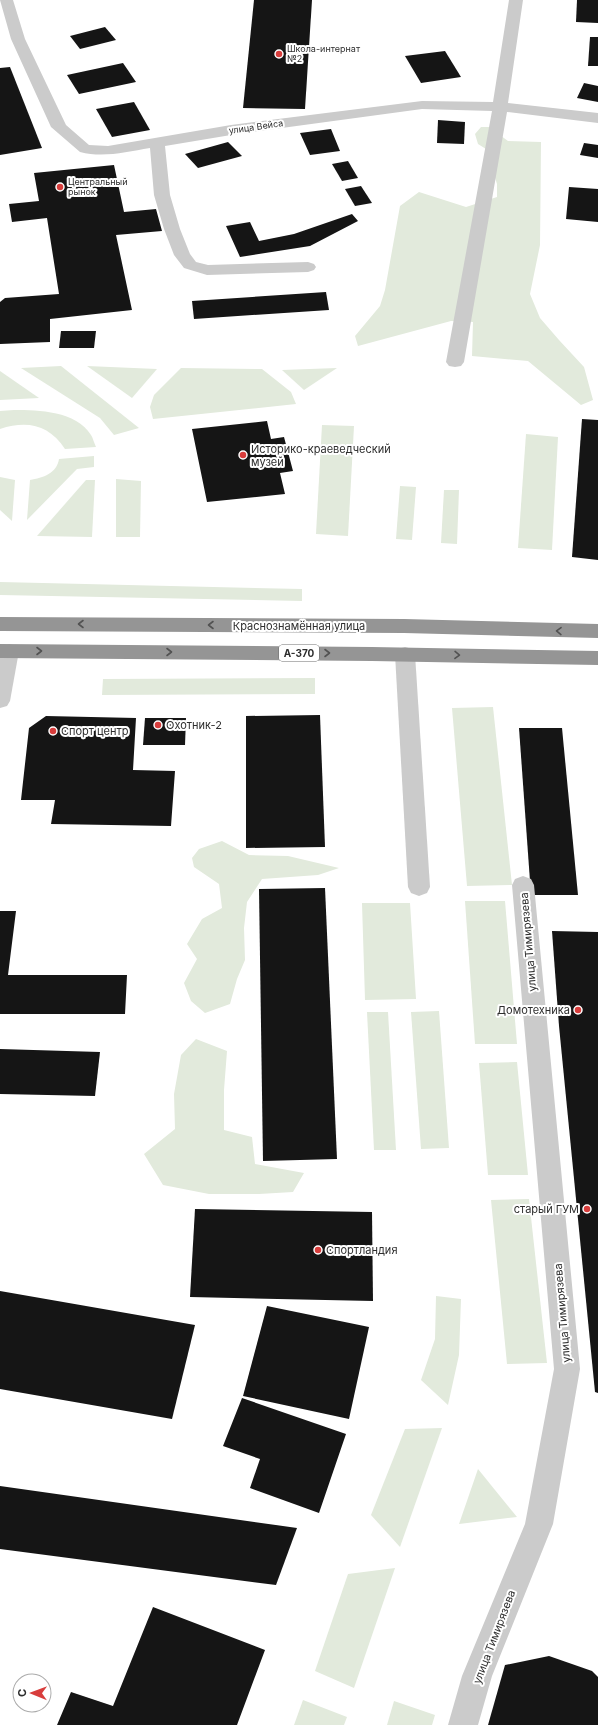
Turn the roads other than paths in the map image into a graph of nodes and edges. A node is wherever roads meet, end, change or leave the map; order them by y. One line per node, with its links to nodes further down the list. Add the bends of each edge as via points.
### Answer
1 (6, 0): 5 (street, улица Вейса, via 18,39 59,127 85,149 108,151)
2 (516, 0): 3 (street)
3 (500, 107): 4 (street, улица Вейса); 5 (street, улица Вейса, via 422,105 231,130); 7 (street)
4 (598, 118)
5 (157, 143): 6 (street, via 162,195 172,230 182,255 190,265 207,270)
6 (308, 267)
7 (455, 362)
8 (6, 624): 9 (highway, Краснознамённая улица, one-way to 8, via 404,626)
9 (598, 632)
10 (4, 651): 11 (highway, А-370, one-way to 11); 13 (street)
11 (405, 654): 12 (highway, А-370, one-way to 12); 15 (street)
12 (598, 658)
13 (0, 701)
14 (523, 885): 16 (street, улица Тимирязева, via 567,1369 539,1524 477,1676)
15 (419, 887)
16 (463, 1725)

